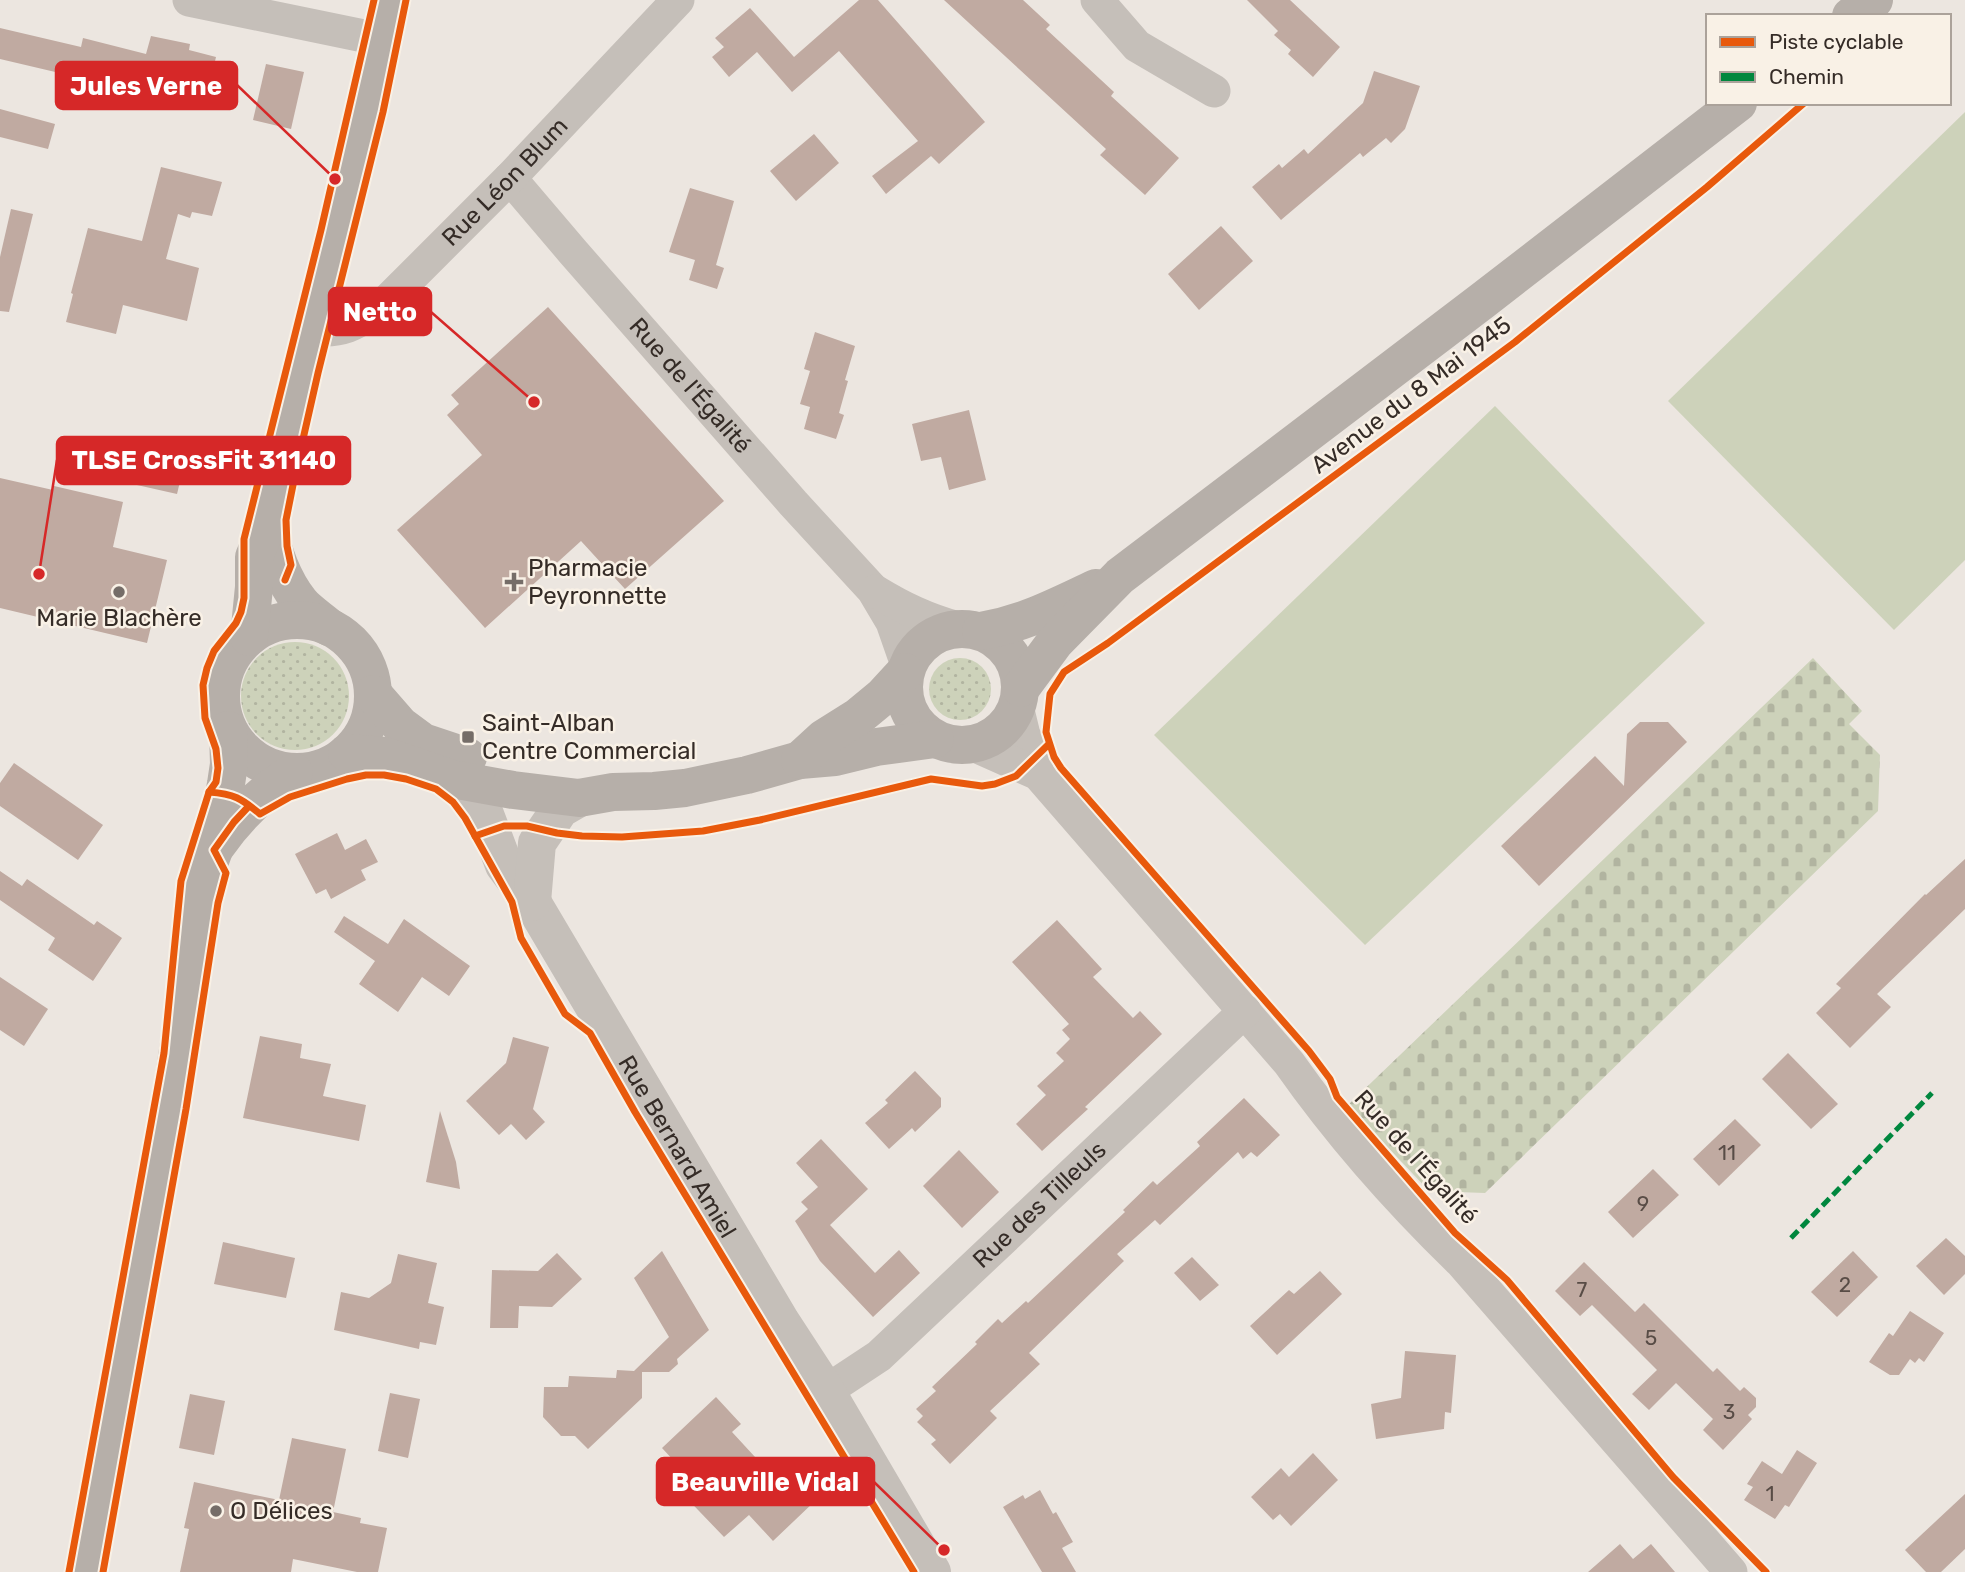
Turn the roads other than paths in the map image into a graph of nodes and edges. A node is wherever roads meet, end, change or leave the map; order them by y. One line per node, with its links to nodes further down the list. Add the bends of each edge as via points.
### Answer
1 (189, 0): 7 (street)
2 (391, 0): 7 (main road)
3 (678, 0): 10 (street, Rue Léon Blum)
4 (1097, 0): 8 (street, via 1137,46)
5 (1874, 0): 6 (main road)
6 (1854, 14)
7 (383, 40): 11 (main road)
8 (1214, 91)
9 (1735, 105): 13 (main road, Avenue du 8 Mai 1945)
10 (510, 178): 11 (street, Rue Léon Blum, via 380,309 329,331); 14 (street, Rue de l'Égalité)
11 (313, 329): 12 (main road)
12 (267, 526): 15 (main road, via 285,580 301,604); 17 (main road, via 254,557)
13 (1120, 576): 16 (main road, Avenue du 8 Mai 1945, via 1036,617 1009,626); 20 (main road, Avenue du 8 Mai 1945, via 1055,642)
14 (873, 590): 16 (street, Rue de l'Égalité, via 929,620); 18 (street, Rue de l'Égalité, via 892,622)
15 (329, 627): 17 (main road, via 302,620 274,624); 19 (main road, via 361,654)
16 (969, 630): 18 (main road, via 942,632 927,639); 20 (main road, via 997,640 1010,653 1018,669)
17 (248, 637): 21 (main road, via 224,672 220,693)
18 (906, 668): 22 (main road, via 903,688 912,717 922,730); 24 (main road, via 875,704)
19 (373, 694): 23 (main road, via 362,736); 28 (main road, via 423,742 512,769 569,779)
20 (1019, 697): 22 (main road, via 1010,720 999,732 986,740); 26 (street, Rue de l'Égalité, via 1024,735)
21 (228, 730): 25 (main road, via 255,760); 29 (main road, via 229,764)
22 (953, 741): 24 (main road, via 876,747); 26 (street, Rue de l'Égalité)
23 (347, 753): 25 (main road, via 331,764); 27 (main road, via 385,756)
24 (800, 760): 28 (main road, via 685,788)
25 (293, 772): 29 (main road, via 257,798)
26 (1038, 774): 31 (street, Rue de l'Égalité)
27 (452, 779): 28 (main road, via 513,790); 30 (street, Rue Bernard Amiel, via 484,812 504,865)
28 (596, 795): 30 (street, via 560,809 537,843)
29 (214, 850): 33 (main road, via 204,877 160,1170)
30 (531, 902): 32 (street, Rue Bernard Amiel)
31 (1245, 1012): 32 (street, Rue des Tilleuls, via 879,1356); 35 (street, Rue de l'Égalité, via 1319,1106)
32 (826, 1391): 34 (street, Rue Bernard Amiel)
33 (84, 1572)
34 (932, 1572)
35 (1731, 1572)

